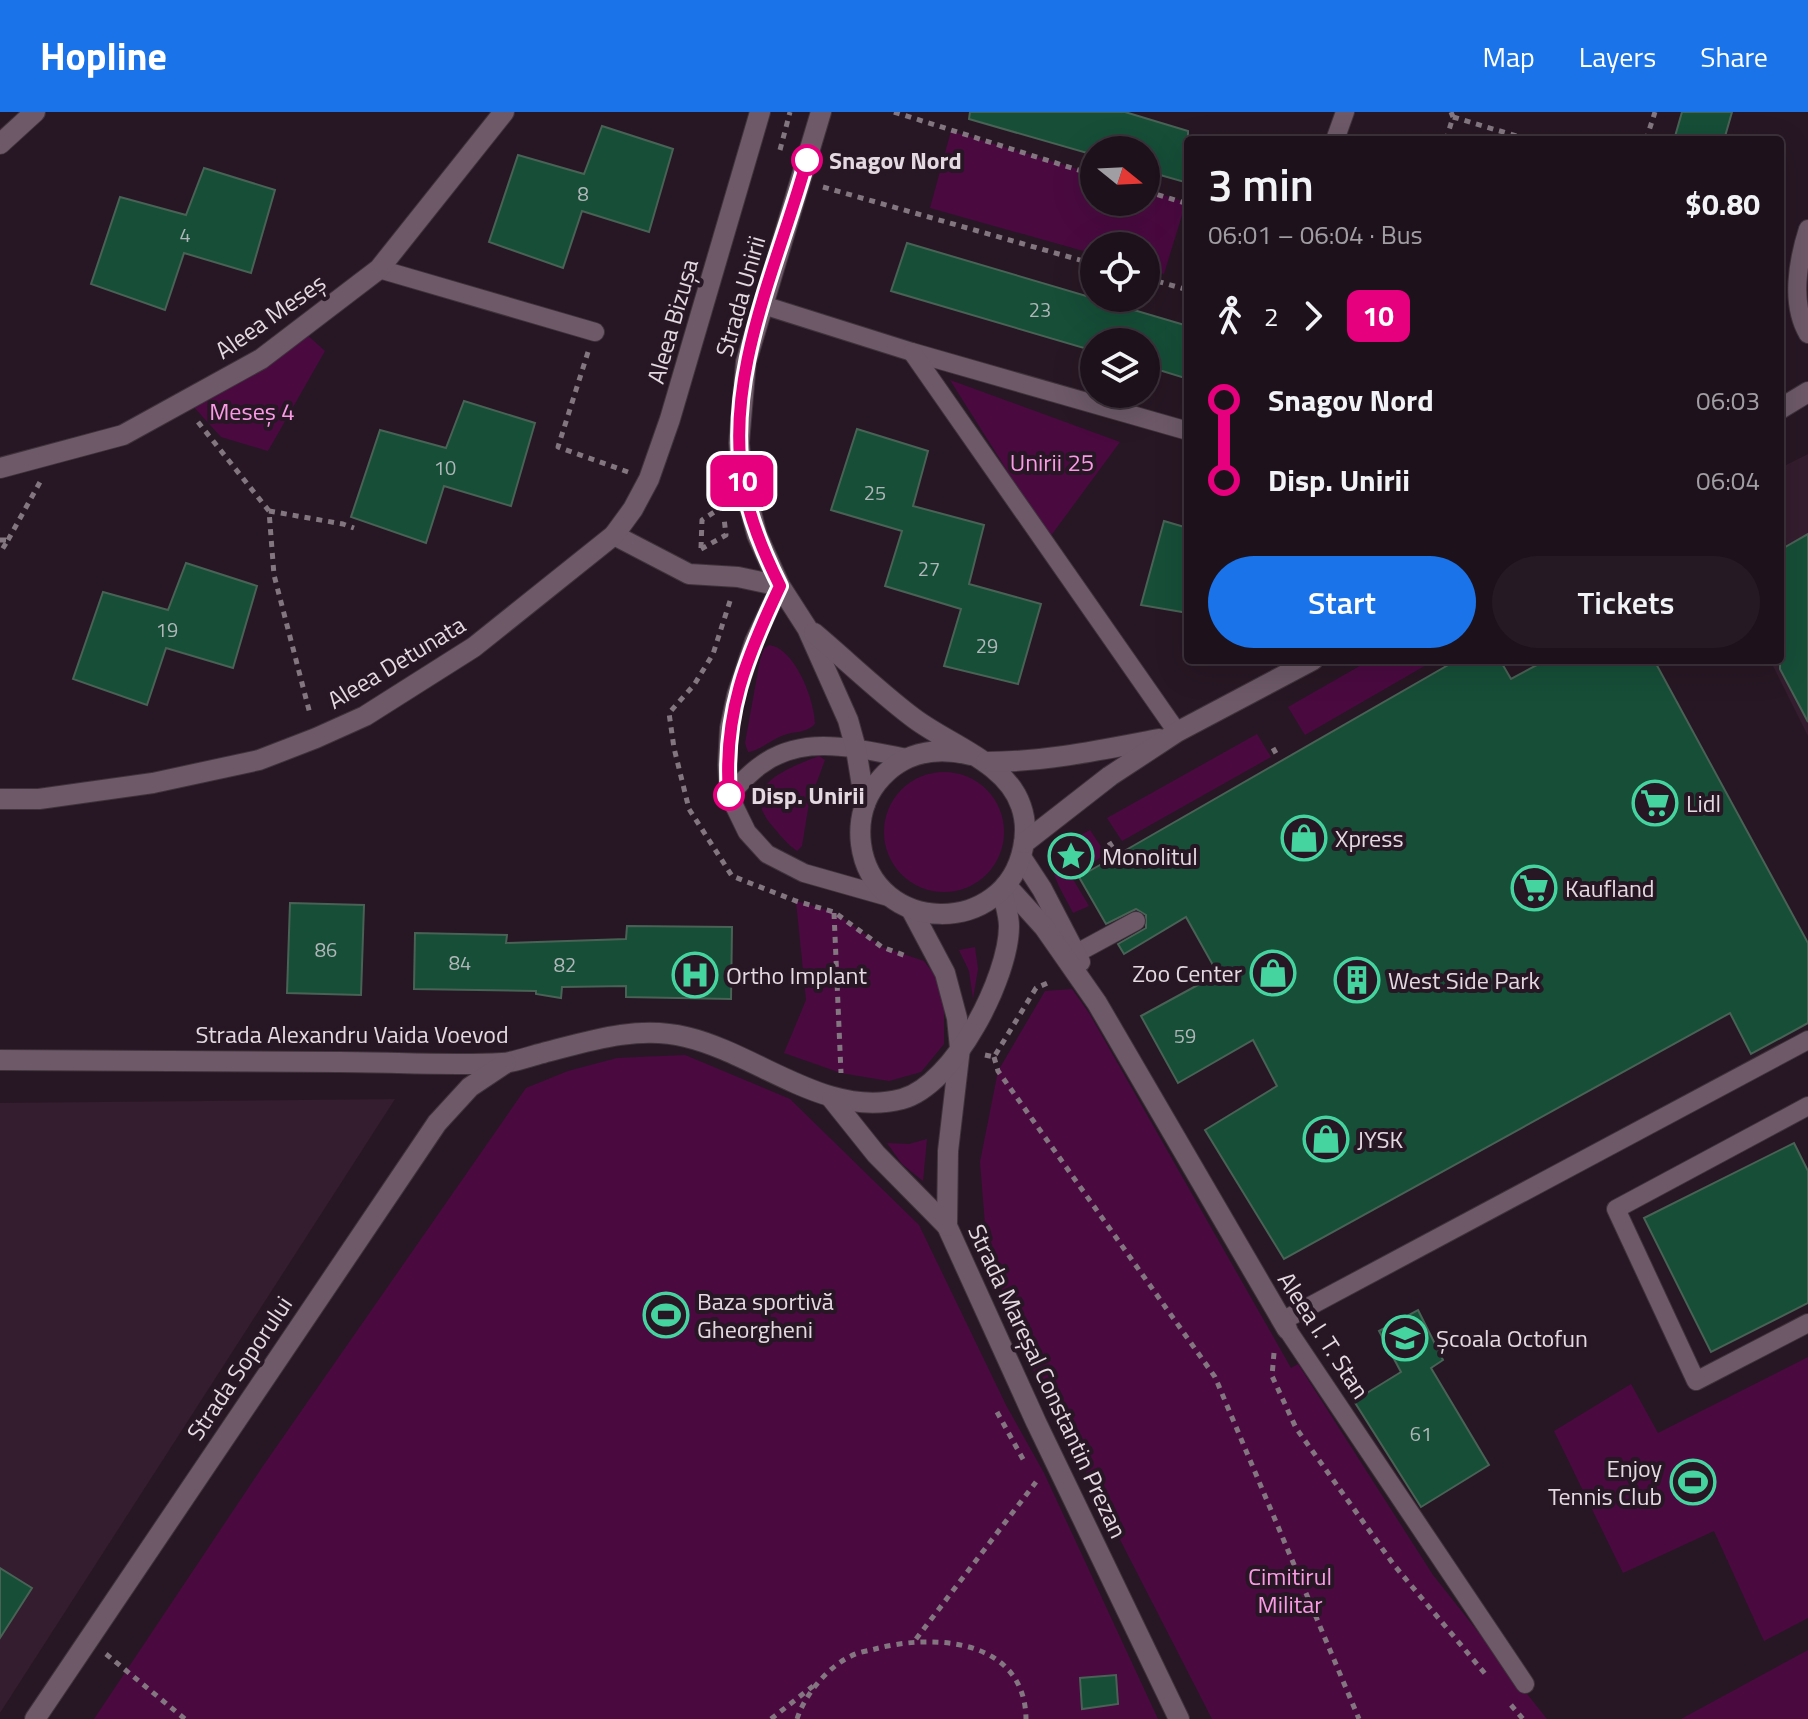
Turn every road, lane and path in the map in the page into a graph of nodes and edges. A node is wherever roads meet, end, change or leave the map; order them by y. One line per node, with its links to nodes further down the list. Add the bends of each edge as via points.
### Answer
1 (35, 112): 15 (street)
2 (504, 112): 23 (street, Aleea Meseș)
3 (760, 112): 36 (street, Aleea Bizușa)
4 (790, 112): 16 (path)
5 (821, 112): 26 (street, Strada Unirii)
6 (894, 112): 9 (path)
7 (1345, 112): 11 (lane)
8 (1655, 112): 14 (path)
9 (915, 115): 17 (path)
10 (1452, 115): 12 (path); 13 (path)
11 (1336, 136)
12 (1447, 136)
13 (1518, 136)
14 (1647, 136)
15 (0, 144)
16 (777, 161)
17 (1080, 170)
18 (823, 187): 22 (path)
19 (1160, 195): 20 (path)
20 (1184, 203)
21 (1808, 229): 28 (lane, via 1799,259 1799,292)
22 (1080, 260)
23 (379, 269): 27 (lane); 31 (street, Aleea Meseș, via 261,359)
24 (1160, 282): 25 (path)
25 (1184, 289)
26 (763, 305): 29 (lane); 45 (street, Strada Unirii, via 746,362 739,443 749,508)
27 (595, 332): 36 (path, via 558,447)
28 (1808, 334)
29 (912, 352): 33 (lane); 48 (lane)
30 (1808, 392): 32 (street)
31 (183, 402): 34 (street, Aleea Meseș, via 123,435); 38 (path)
32 (1784, 407)
33 (1184, 430)
34 (56, 453): 35 (street, Aleea Meseș); 42 (path)
35 (0, 468)
36 (649, 479): 40 (street, Aleea Bizușa)
37 (722, 507): 43 (path, via 702,520)
38 (269, 511): 39 (path); 49 (path, via 274,575)
39 (354, 528)
40 (614, 535): 45 (street, via 689,574); 49 (street, Aleea Detunata, via 474,647 365,716)
41 (0, 540): 42 (path)
42 (8, 540): 44 (path)
43 (701, 549)
44 (0, 553)
45 (780, 586): 46 (street, Strada Unirii); 55 (lane, via 736,695 729,728)
46 (807, 628): 51 (street, Strada Unirii); 54 (street, Strada Unirii, via 914,718)
47 (1305, 664): 48 (street)
48 (1173, 734): 54 (street, via 1027,762); 59 (street, via 1131,760)
49 (316, 738): 56 (street, Aleea Detunata, via 259,760 153,783 39,799)
50 (1273, 748): 52 (path)
51 (856, 749): 53 (lane); 55 (lane, via 803,746 788,751 760,765); 57 (street, Strada Unirii)
52 (1278, 757)
53 (907, 758): 54 (street, via 939,750); 57 (street, via 881,778)
54 (978, 759): 59 (street, Strada Unirii, via 1015,792 1024,817)
55 (729, 795): 62 (lane, via 747,832 775,859 804,873)
56 (0, 799)
57 (865, 804): 62 (street, Strada Unirii, via 860,834 866,863)
58 (1109, 842): 60 (path)
59 (1022, 850): 61 (street); 66 (street, Aleea I. T. Stan)
60 (1114, 850)
61 (1004, 888): 63 (street, Strada Unirii, via 983,904 955,914); 68 (street, Aleea I. T. Stan, via 1044,927); 70 (street, Strada Mareșal Constantin Prezan, via 1009,926 1004,954 984,1009)
62 (892, 898): 63 (street, Strada Unirii)
63 (911, 909): 70 (street, Strada Mareșal Constantin Prezan, via 945,973)
64 (834, 912): 74 (path)
65 (1136, 921): 66 (lane)
66 (1077, 953): 68 (street, Aleea I. T. Stan)
67 (1060, 978): 71 (path, via 1036,988)
68 (1097, 1003): 79 (street, Aleea I. T. Stan)
69 (1808, 1040): 79 (lane)
70 (960, 1048): 71 (path); 75 (street, Strada Alexandru Vaida Voevod, via 930,1084 906,1098 864,1104); 77 (street, Strada Mareșal Constantin Prezan, via 948,1151)
71 (994, 1057): 95 (path, via 998,1071 1215,1377)
72 (0, 1060): 73 (street, Strada Alexandru Vaida Voevod)
73 (506, 1063): 75 (street, Strada Alexandru Vaida Voevod, via 597,1038 661,1033 749,1059); 89 (street, Strada Soporului, via 470,1087 437,1123)
74 (841, 1073)
75 (832, 1099): 77 (street, Strada Alexandru Vaida Voevod, via 876,1154)
76 (1808, 1106): 78 (lane, via 1616,1209 1696,1381)
77 (947, 1226): 94 (street, Strada Mareșal Constantin Prezan)
78 (1808, 1323)
79 (1284, 1325): 85 (path, via 1277,1332 1272,1376 1296,1428 1394,1565); 87 (lane, Aleea I. T. Stan)
80 (997, 1412): 82 (path)
81 (1044, 1473): 82 (path)
82 (1035, 1483): 83 (path)
83 (915, 1640): 86 (path, via 851,1656); 93 (path, via 960,1644 1008,1668 1022,1688)
84 (104, 1652): 90 (path)
85 (1489, 1679)
86 (817, 1683): 91 (path); 92 (path)
87 (1525, 1684)
88 (1506, 1699): 96 (path)
89 (35, 1719)
90 (185, 1719)
91 (771, 1719)
92 (797, 1719)
93 (1026, 1719)
94 (1179, 1719)
95 (1359, 1719)
96 (1523, 1719)

